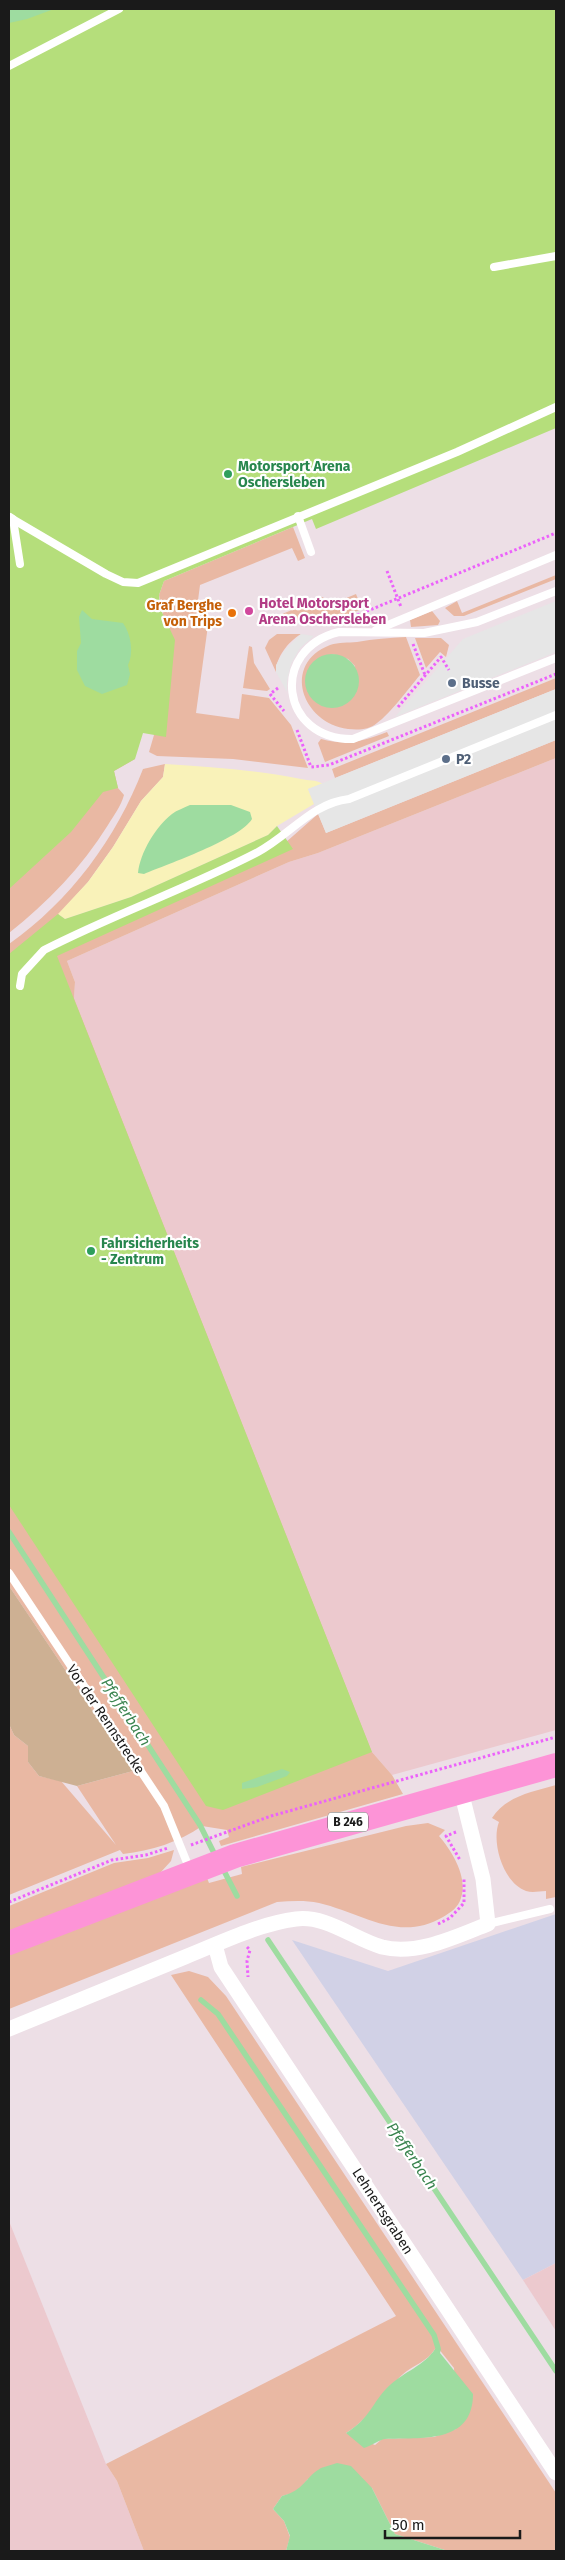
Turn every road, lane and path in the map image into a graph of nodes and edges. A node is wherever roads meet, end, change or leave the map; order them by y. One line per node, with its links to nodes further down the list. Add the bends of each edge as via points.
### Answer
1 (119, 9): 2 (lane)
2 (9, 66)
3 (556, 256): 4 (lane)
4 (494, 267)
5 (556, 407): 6 (lane, via 466,448)
6 (298, 516): 7 (lane, via 138,583 123,582 106,574); 9 (lane)
7 (10, 517): 11 (lane)
8 (556, 533): 13 (path)
9 (311, 552)
10 (556, 555): 14 (lane)
11 (20, 564)
12 (556, 591): 14 (lane, via 477,622 424,633)
13 (339, 623)
14 (372, 632): 18 (lane, via 339,632 317,640 297,661 292,677 292,694 304,720 325,735 353,738)
15 (556, 658): 18 (lane)
16 (449, 670): 18 (path, via 441,657 389,717)
17 (556, 714): 20 (lane, via 321,807 260,851 44,950 22,974)
18 (391, 724): 19 (path)
19 (397, 738)
20 (20, 986)
21 (9, 1573): 26 (lane, Vor der Rennstrecke, via 164,1806)
22 (556, 1737): 25 (path, via 270,1816)
23 (556, 1765): 24 (main road, B 246)
24 (461, 1791): 27 (main road, B 246); 30 (street, via 483,1879)
25 (198, 1843)
26 (180, 1844): 27 (lane, Vor der Rennstrecke); 28 (path, via 146,1855 112,1860)
27 (200, 1869): 31 (main road, B 246)
28 (9, 1902)
29 (550, 1909): 30 (lane)
30 (488, 1924): 32 (street, via 448,1940 403,1948 384,1947 330,1925 299,1919)
31 (9, 1943)
32 (215, 1945): 33 (street); 34 (street, Lehnertsgraben, via 222,1967)
33 (9, 2029)
34 (556, 2473)

